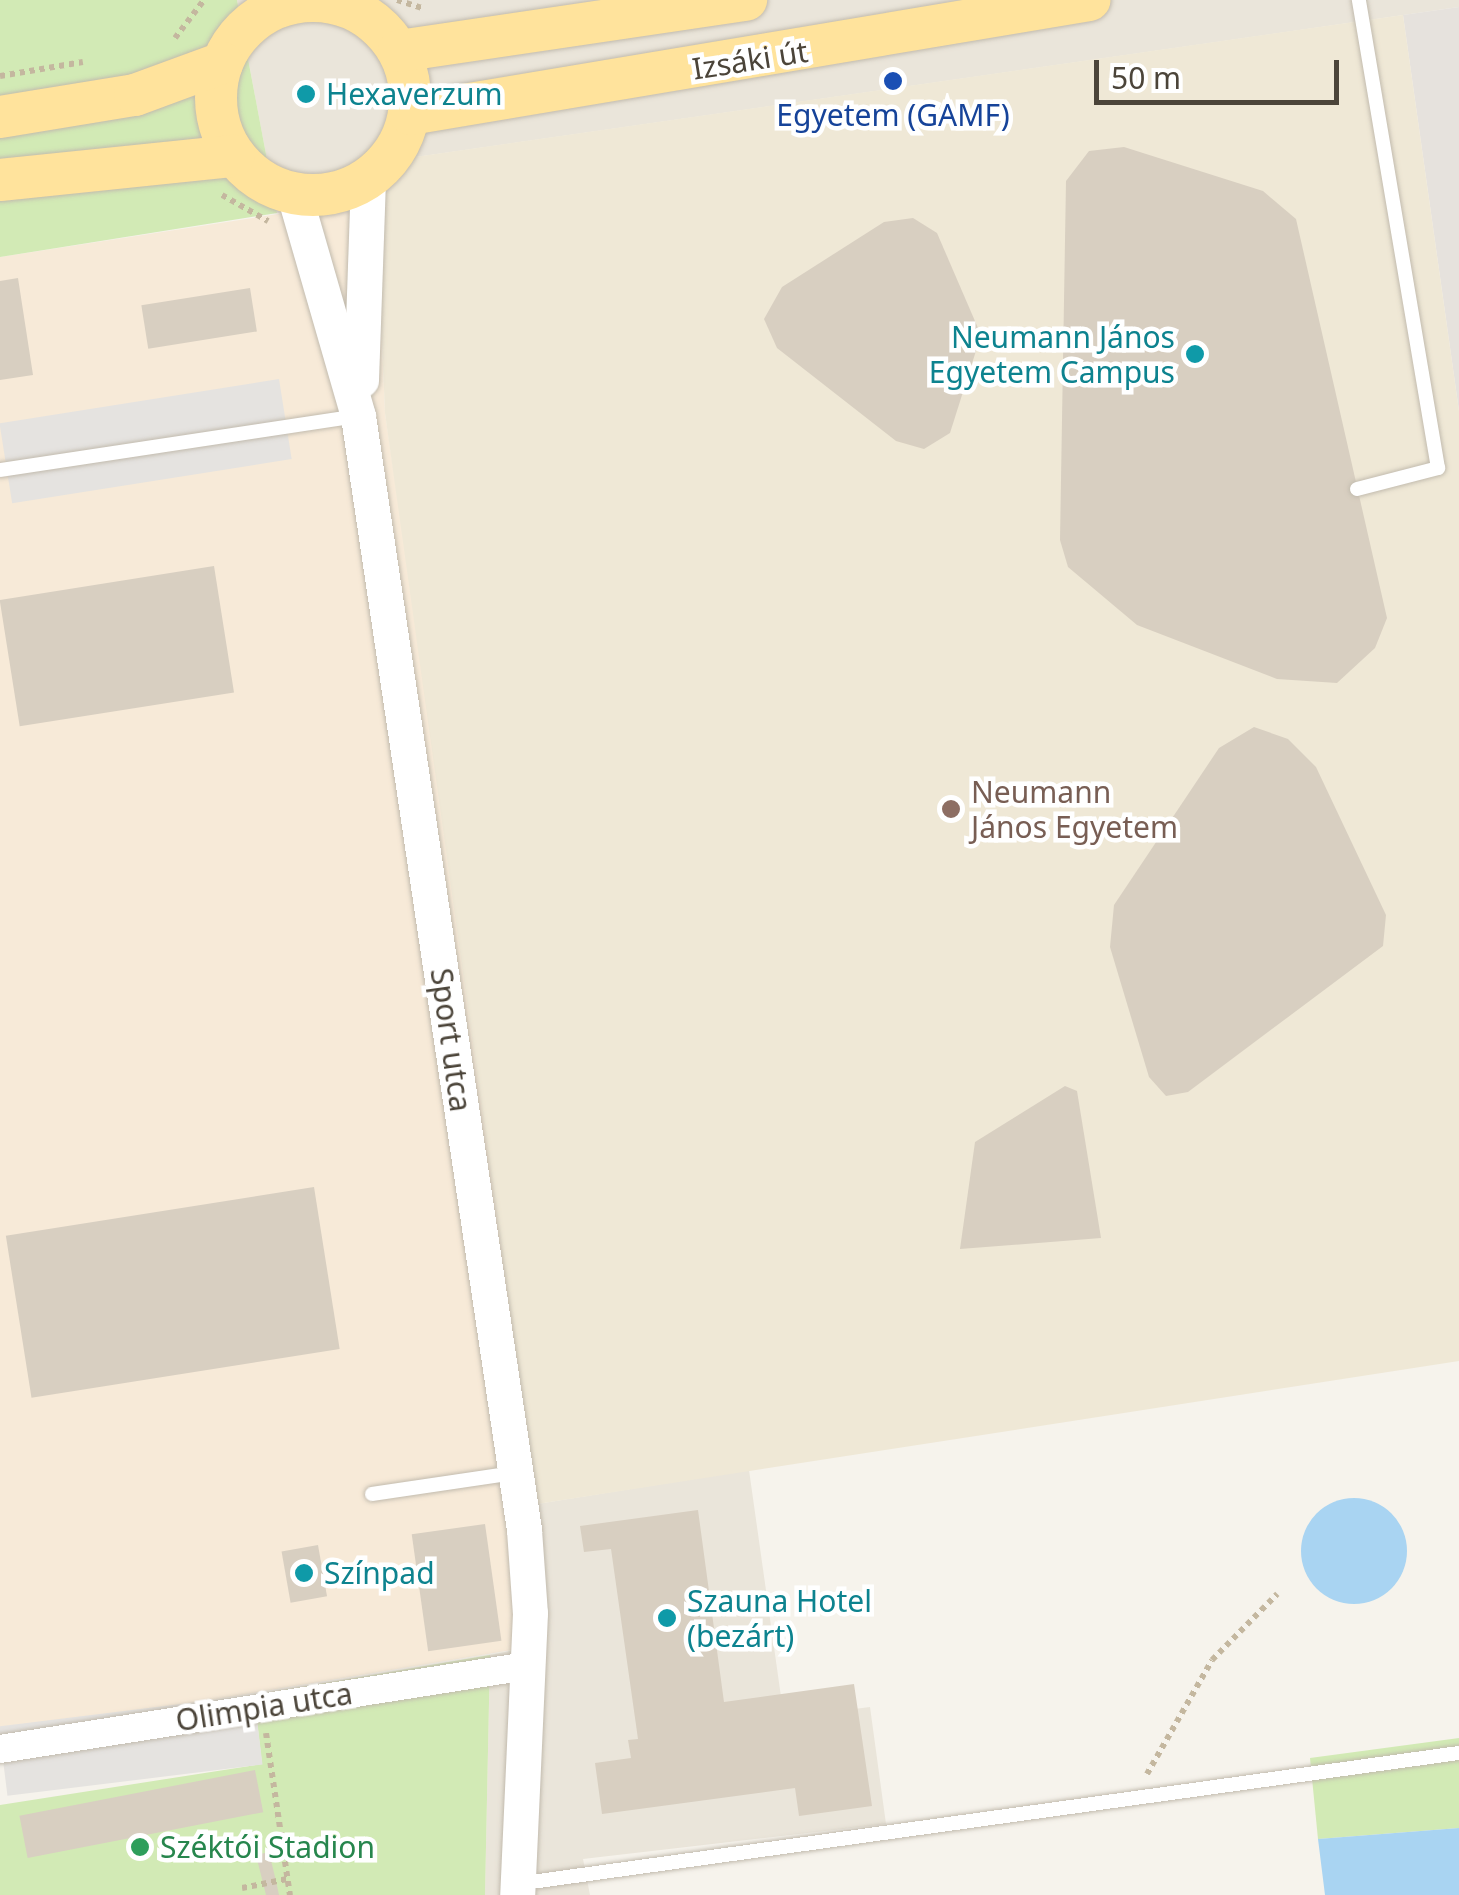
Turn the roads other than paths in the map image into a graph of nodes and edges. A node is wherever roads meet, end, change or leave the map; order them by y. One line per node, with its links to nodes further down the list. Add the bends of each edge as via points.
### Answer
1 (746, 0): 5 (main road, Izsáki út)
2 (1089, 0): 4 (main road, Izsáki út)
3 (1358, 0): 15 (lane, via 1438,468)
4 (988, 11): 7 (main road, Izsáki út)
5 (398, 51): 6 (main road, via 365,15 306,1 250,23); 7 (main road)
6 (222, 63): 8 (main road, via 135,95); 9 (main road)
7 (410, 114): 10 (main road, via 396,151)
8 (0, 117)
9 (222, 173): 11 (main road); 12 (main road)
10 (368, 179): 12 (main road, via 332,193); 13 (street)
11 (0, 180)
12 (294, 194): 13 (street)
13 (358, 416): 14 (lane); 16 (street, Sport utca)
14 (0, 470)
15 (1358, 489)
16 (516, 1473): 17 (lane); 18 (street, Sport utca)
17 (372, 1494)
18 (527, 1666): 19 (street, Olimpia utca); 21 (street, Sport utca)
19 (0, 1749)
20 (1459, 1753): 21 (lane)
21 (517, 1890)

